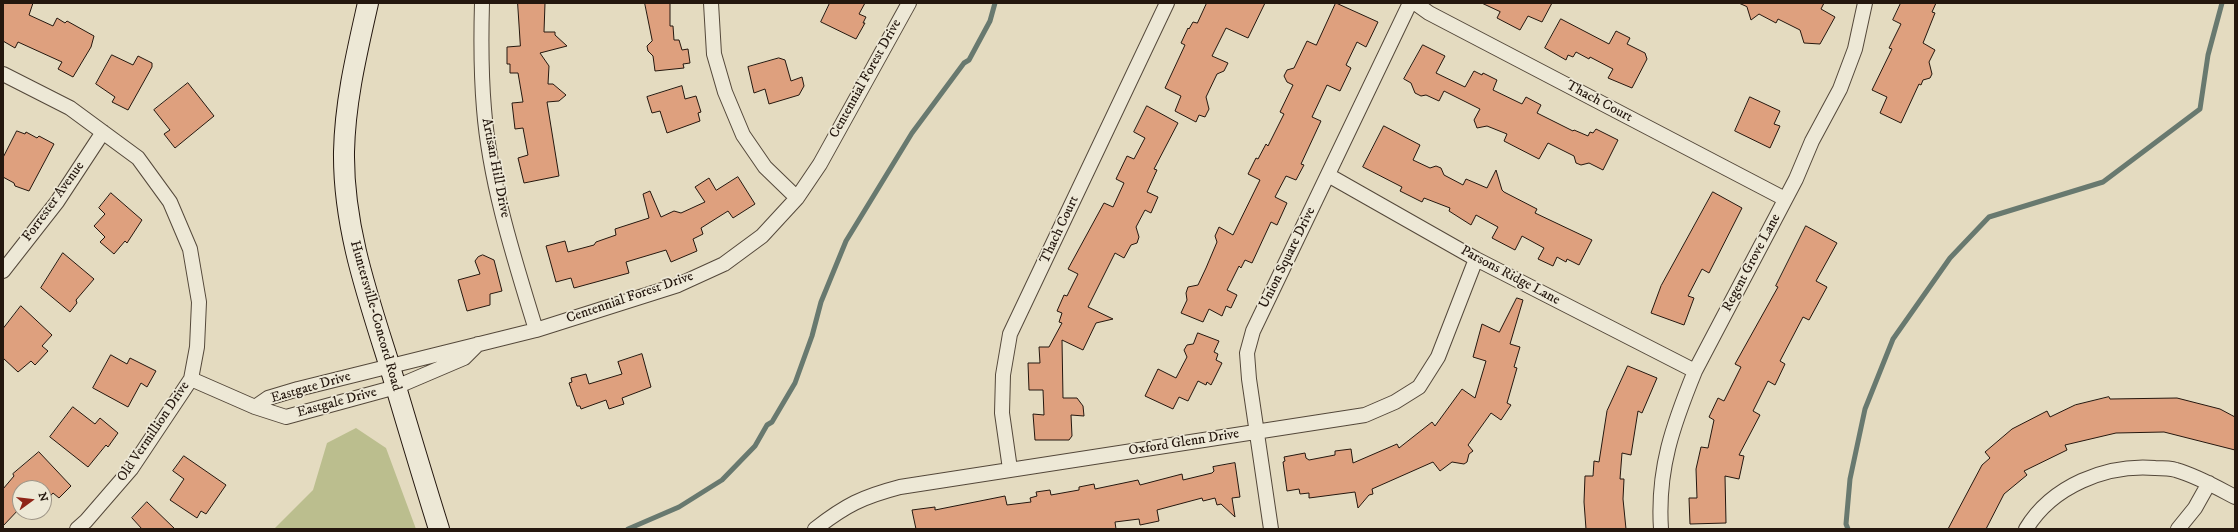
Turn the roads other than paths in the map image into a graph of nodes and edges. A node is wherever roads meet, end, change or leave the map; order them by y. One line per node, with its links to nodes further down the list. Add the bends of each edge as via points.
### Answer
1 (368, 3): 18 (main road, Huntersville-Concord Road, via 349,95 344,175 353,241 366,293)
2 (482, 3): 16 (street, Artisan Hill Drive, via 484,110 496,183 513,254)
3 (711, 3): 12 (street, via 714,54 725,92 743,135 765,167)
4 (909, 3): 12 (street, Centennial Forest Drive, via 820,164)
5 (1167, 3): 24 (street, Thach Court, via 1010,334 1003,375 1002,413)
6 (1410, 3): 11 (street, Union Square Drive)
7 (1415, 3): 13 (street, Thach Court, via 1429,13)
8 (1865, 3): 13 (street, Regent Grove Lane, via 1855,49 1840,89)
9 (3, 74): 10 (street, Old Vermillion Drive, via 70,108)
10 (103, 132): 15 (street, Forrester Avenue, via 57,202); 20 (street, Old Vermillion Drive, via 138,158 170,202 190,249 199,302 197,346)
11 (1328, 175): 14 (street, Parsons Ridge Lane); 23 (street, Union Square Drive, via 1251,339 1247,353)
12 (797, 198): 16 (street, Centennial Forest Drive, via 762,236 724,264 678,285)
13 (1785, 199): 19 (street, Regent Grove Lane)
14 (1476, 258): 19 (street, Parsons Ridge Lane); 23 (street, Oxford Glenn Drive, via 1438,357 1419,387 1395,402 1365,415)
15 (3, 271)
16 (536, 330): 17 (street, Centennial Forest Drive)
17 (478, 344): 18 (street, Centennial Forest Drive); 21 (street, via 464,358)
18 (390, 367): 21 (main road, Huntersville-Concord Road); 22 (street, Eastgate Drive, via 298,389 268,398)
19 (1696, 371): 31 (street, Regent Grove Lane, via 1666,452 1662,479)
20 (191, 379): 22 (street, Eastgate Drive); 27 (street, Old Vermillion Drive, via 131,469)
21 (396, 387): 22 (street, Eastgale Drive, via 286,417); 28 (main road, Huntersville-Concord Road)
22 (255, 407)
23 (1256, 431): 24 (street, Oxford Glenn Drive); 30 (street, Union Square Drive)
24 (1010, 469): 29 (street, Oxford Glenn Drive, via 867,495 839,510)
25 (2209, 483): 26 (street); 32 (street, via 2176,470 2135,466 2093,476 2064,490 2035,514); 33 (street, via 2195,508)
26 (2235, 497)
27 (77, 529)
28 (439, 529)
29 (815, 529)
30 (1271, 529)
31 (1661, 529)
32 (2026, 529)
33 (2178, 529)

